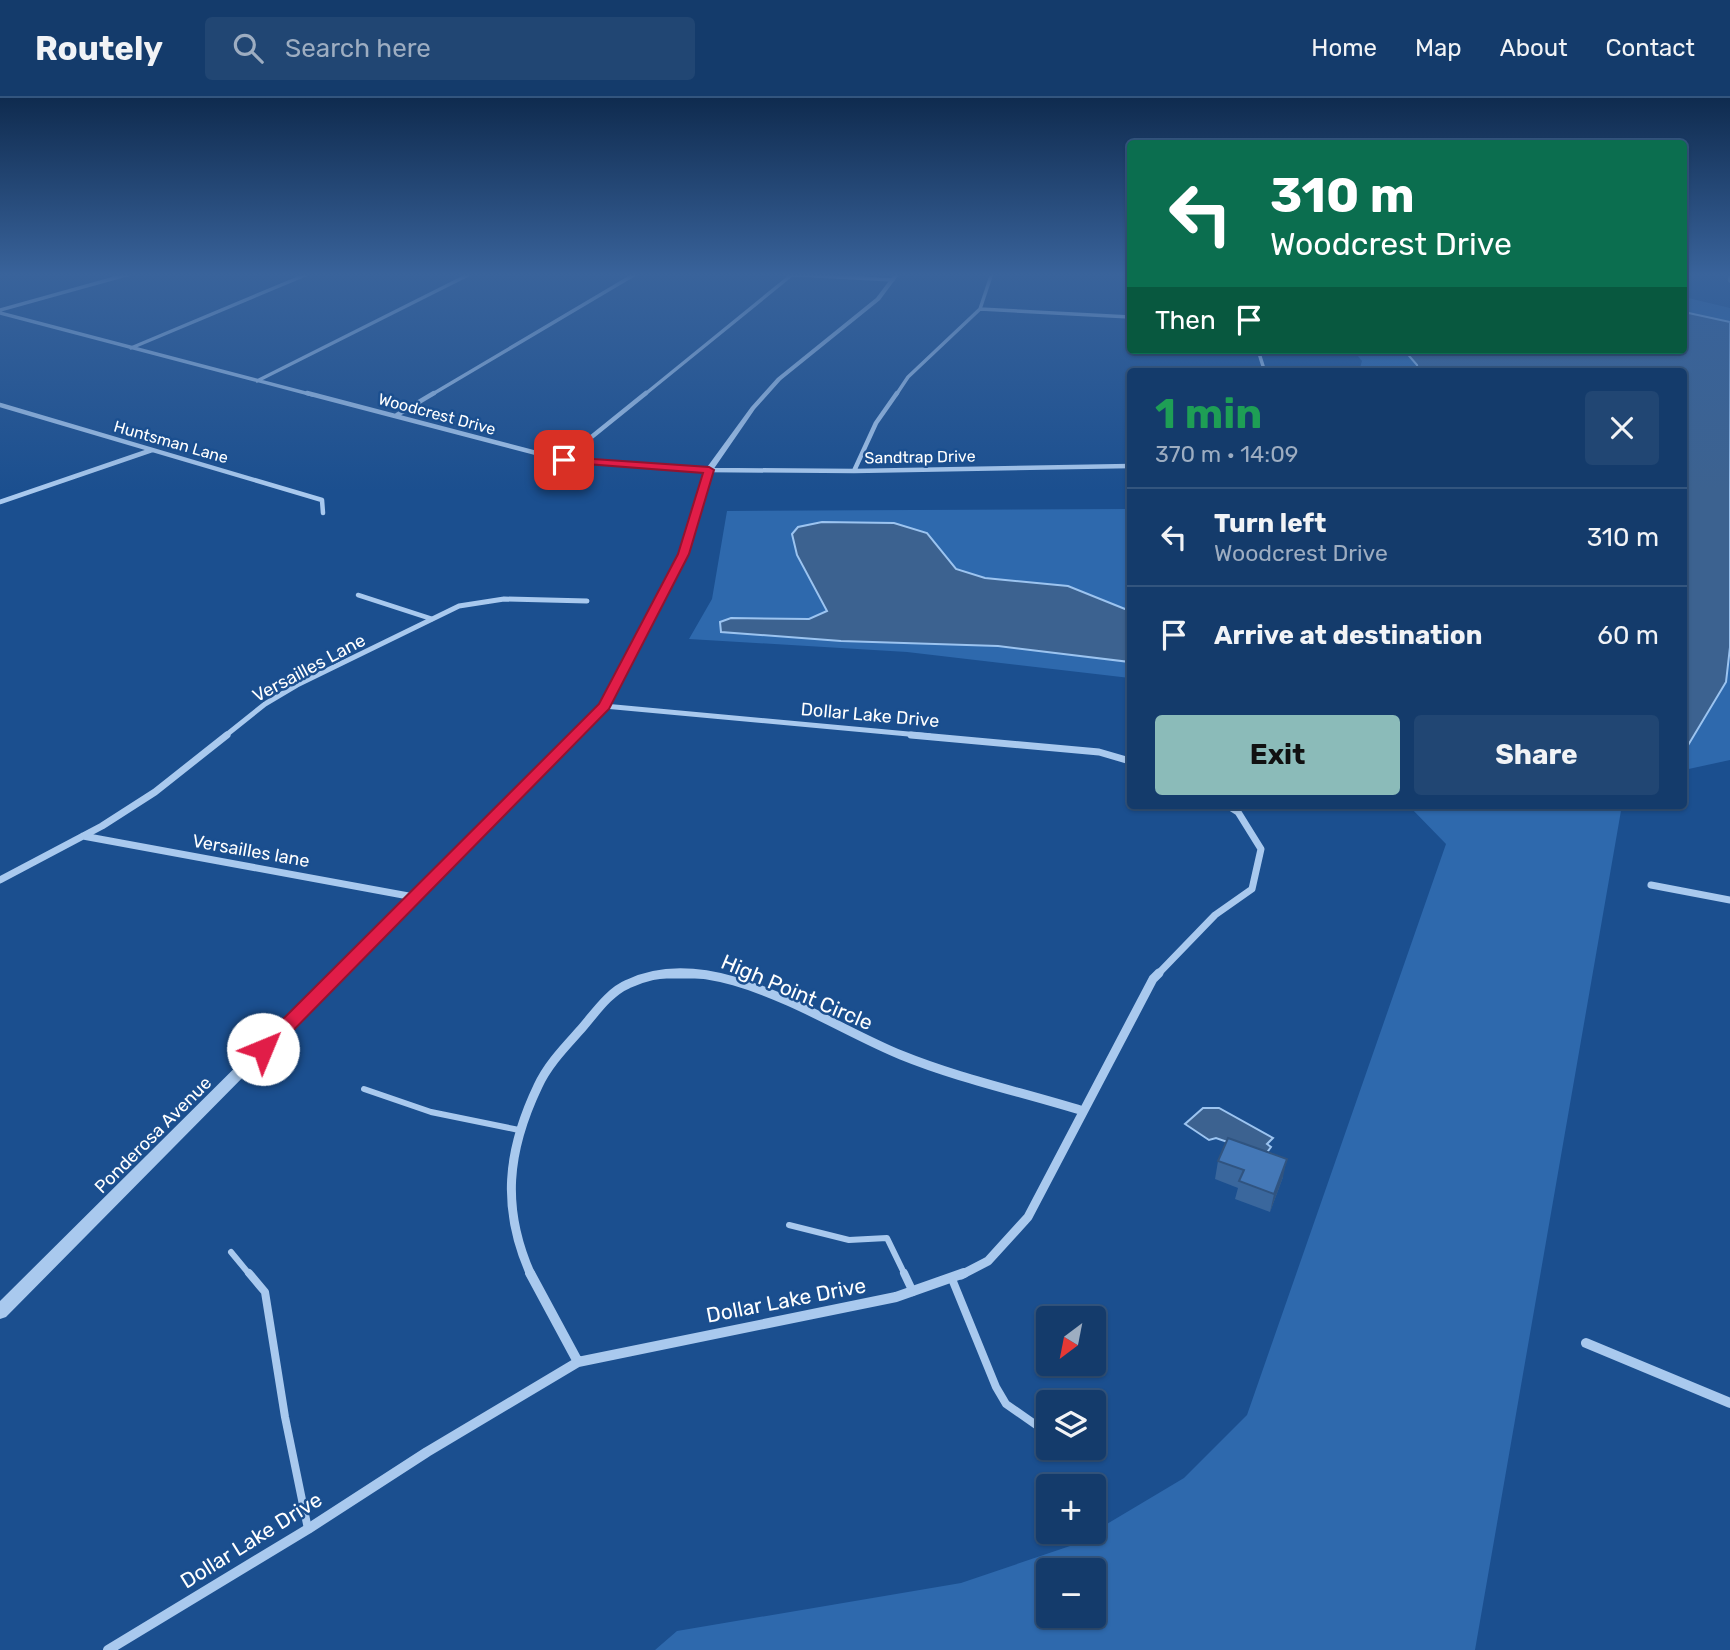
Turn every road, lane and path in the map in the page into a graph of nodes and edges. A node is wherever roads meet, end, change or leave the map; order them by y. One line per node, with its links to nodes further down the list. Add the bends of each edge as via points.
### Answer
1 (122, 345): 8 (street, Woodcrest Drive)
2 (137, 345): 8 (street)
3 (328, 345): 9 (street)
4 (515, 345): 11 (street)
5 (706, 345): 13 (street)
6 (821, 345): 15 (street, Ponderosa Avenue, via 779,379 753,408)
7 (941, 345): 16 (street, via 908,377 876,423)
8 (131, 348): 9 (street, Woodcrest Drive)
9 (257, 381): 11 (street, Woodcrest Drive)
10 (0, 405): 12 (street, Huntsman Lane)
11 (397, 415): 13 (street, Woodcrest Drive)
12 (153, 450): 17 (street); 18 (street, Huntsman Lane, via 322,500)
13 (564, 460): 15 (street, Woodcrest Drive)
14 (1127, 466): 16 (street, Sandtrap Drive)
15 (709, 470): 16 (street, Sandtrap Drive); 22 (street, Ponderosa Avenue, via 683,554)
16 (854, 471)
17 (0, 502)
18 (323, 513)
19 (358, 595): 21 (lane)
20 (587, 601): 21 (street, Versailles Lane, via 484,600)
21 (432, 620): 25 (street, Versailles Lane, via 265,704 155,793)
22 (604, 706): 23 (street, Dollar Lake Drive, via 1099,752); 28 (street, Ponderosa Avenue)
23 (1127, 760)
24 (1233, 809): 31 (street, Dollar Lake Drive, via 1261,849 1252,889 1215,915 1153,979)
25 (83, 836): 26 (street, Versailles Lane); 28 (street, Versailles lane)
26 (0, 880)
27 (1651, 885): 29 (street)
28 (414, 897): 37 (street, Ponderosa Avenue)
29 (1730, 900)
30 (364, 1089): 32 (lane, via 431,1112)
31 (1083, 1111): 32 (street, High Point Circle, via 902,1056 746,985 704,972 664,971 627,984 591,1017 542,1076); 35 (street, Dollar Lake Drive, via 1028,1217 988,1261)
32 (519, 1130): 39 (street, High Point Circle, via 512,1159 512,1216 529,1275)
33 (789, 1225): 36 (lane, via 849,1240 887,1238)
34 (232, 1252): 42 (lane, via 265,1292)
35 (952, 1279): 36 (street, Dollar Lake Drive); 41 (lane, via 996,1387 1006,1404)
36 (913, 1292): 39 (street, Dollar Lake Drive)
37 (0, 1312)
38 (1586, 1343): 40 (street)
39 (578, 1362): 42 (street, Dollar Lake Drive)
40 (1730, 1403)
41 (1036, 1425)
42 (308, 1529): 43 (street, Dollar Lake Drive)
43 (108, 1650)

